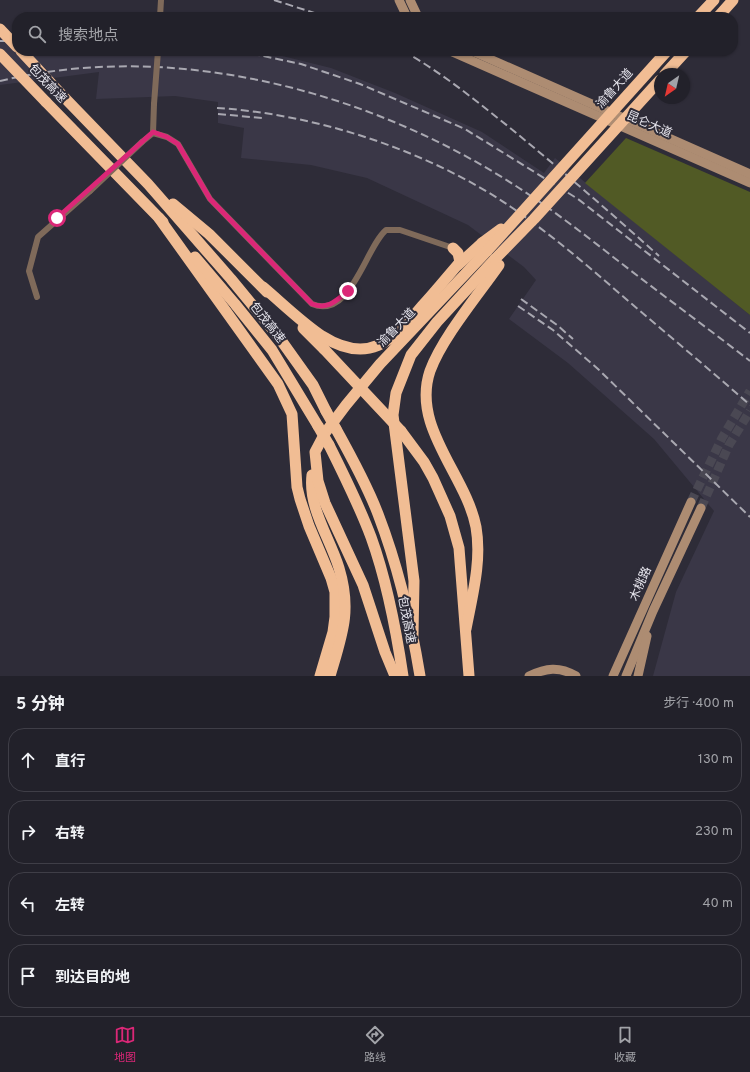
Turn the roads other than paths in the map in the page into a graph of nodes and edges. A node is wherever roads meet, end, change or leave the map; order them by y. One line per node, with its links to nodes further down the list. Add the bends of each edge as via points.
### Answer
1 (161, 0): 6 (street)
2 (400, 0): 7 (street)
3 (410, 0): 8 (street)
4 (714, 0): 9 (highway)
5 (733, 0): 10 (highway)
6 (160, 12)
7 (405, 12)
8 (416, 12)
9 (703, 12)
10 (722, 12)
11 (0, 29): 12 (highway, bridge)
12 (12, 42)
13 (0, 54): 26 (highway, 包茂高速, bridge)
14 (26, 56): 25 (highway, 包茂高速, bridge)
15 (158, 56): 22 (street, bridge)
16 (461, 56): 24 (street, 昆仑大道)
17 (483, 56): 23 (street)
18 (663, 56): 29 (highway, 渝鲁大道, bridge, via 524,211)
19 (681, 56): 20 (highway)
20 (670, 68)
21 (654, 87): 29 (highway, bridge, via 534,219)
22 (153, 132): 27 (street, via 178,144 210,199 312,304 320,307 334,303 354,284 386,230 400,230); 32 (street, bridge, via 38,237 29,271)
23 (750, 174)
24 (750, 183)
25 (148, 184): 31 (highway, via 209,234); 38 (highway, 包茂高速, bridge, via 278,336 313,385 378,513 396,568)
26 (159, 218): 39 (highway, via 278,384 290,406 294,424 296,487 334,592 333,632); 42 (highway, 包茂高速, bridge, via 236,304 272,350 329,446 352,490 371,538 386,587)
27 (452, 248): 28 (highway); 30 (highway, via 460,257 460,262)
28 (473, 250): 29 (highway); 30 (highway)
29 (491, 255): 33 (highway, 渝鲁大道, via 375,370 325,433); 37 (highway, via 439,353 430,372 426,391 430,422 466,497 476,528 477,558); 38 (highway, via 411,355 396,393 393,415 414,581)
30 (454, 268): 31 (highway, via 404,328 382,345 368,348 352,349 321,335)
31 (263, 287): 37 (highway, bridge, via 401,431 424,462 450,516 459,548)
32 (37, 297)
33 (315, 452): 40 (highway, via 312,481 314,500 338,567 346,608 344,627); 41 (highway, via 318,481 325,503 363,585)
34 (692, 502): 47 (street, 木桃路)
35 (701, 508): 36 (street, 木桃路)
36 (653, 611): 48 (street, 木桃路); 49 (street)
37 (466, 629): 44 (highway)
38 (413, 635): 43 (highway, 包茂高速)
39 (320, 676)
40 (330, 676)
41 (395, 676)
42 (403, 676)
43 (420, 676)
44 (469, 676)
45 (529, 676): 46 (street, via 544,669 568,671)
46 (576, 676)
47 (613, 676)
48 (626, 676)
49 (638, 676)

